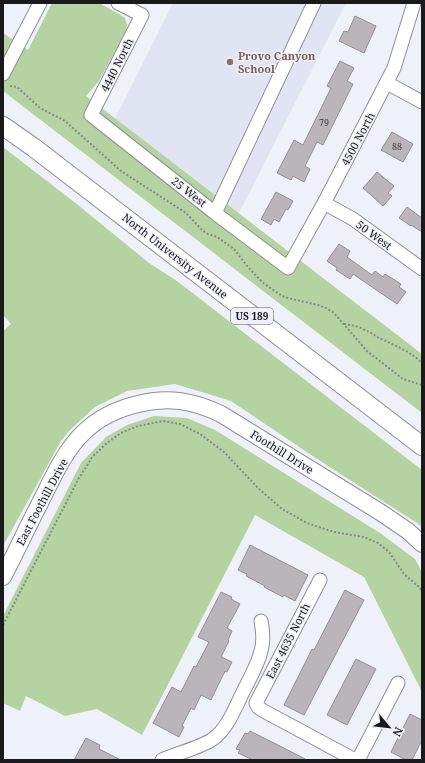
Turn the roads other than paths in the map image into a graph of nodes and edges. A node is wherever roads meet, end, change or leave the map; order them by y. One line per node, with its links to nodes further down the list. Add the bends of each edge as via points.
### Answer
1 (40, 3): 5 (street)
2 (118, 3): 8 (street, 4440 North, via 142,16)
3 (314, 3): 11 (street)
4 (414, 3): 6 (street, 4500 North)
5 (3, 74)
6 (387, 83): 7 (street); 10 (street, 4500 North)
7 (422, 102)
8 (91, 115): 11 (street, 25 West)
9 (3, 126): 15 (highway, North University Avenue / US 189)
10 (324, 203): 12 (street, 4500 North); 13 (street, 50 West, via 353,219)
11 (215, 213): 12 (street, 25 West)
12 (288, 268)
13 (422, 269)
14 (127, 406): 16 (main road, Foothill Drive, via 164,400 193,403 210,409 380,512); 17 (main road, East Foothill Drive, via 98,420 73,445 57,470)
15 (422, 446)
16 (422, 544)
17 (3, 577)
18 (320, 580): 22 (street, East 4635 North, via 256,703 262,710)
19 (261, 621): 21 (street, via 263,636 257,665 224,727 212,740)
20 (398, 683): 22 (street)
21 (162, 760)
22 (357, 760)

